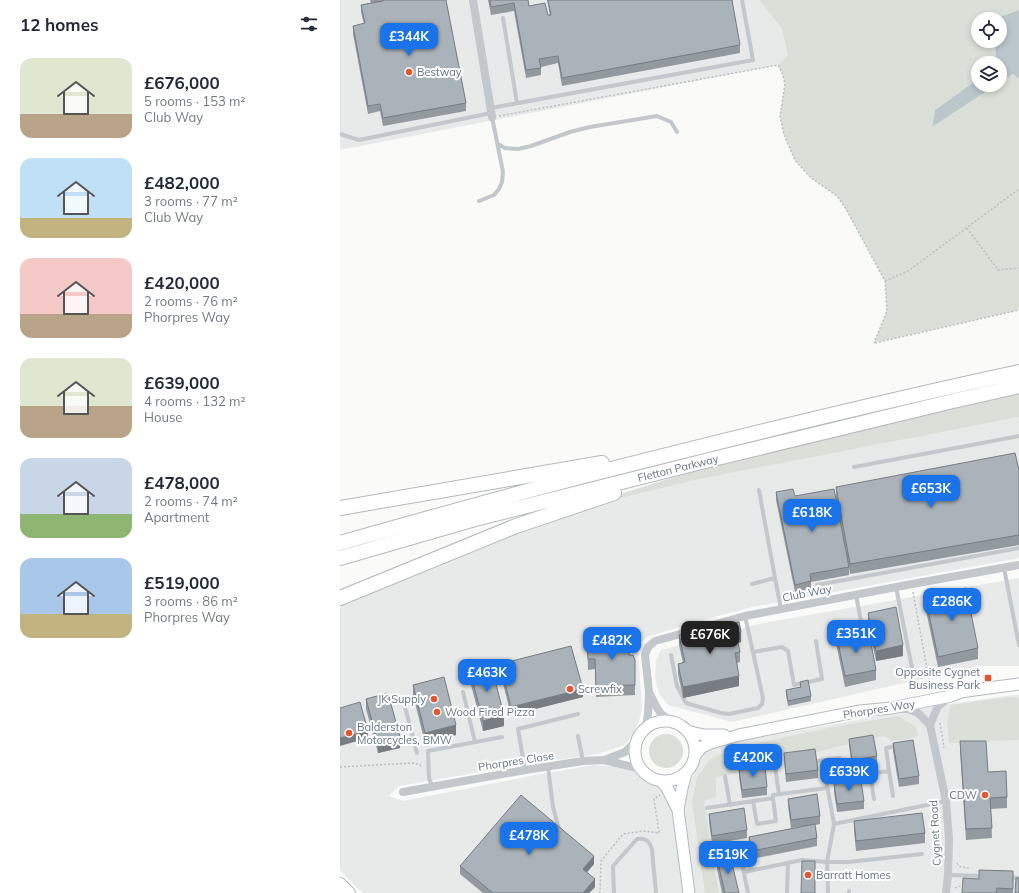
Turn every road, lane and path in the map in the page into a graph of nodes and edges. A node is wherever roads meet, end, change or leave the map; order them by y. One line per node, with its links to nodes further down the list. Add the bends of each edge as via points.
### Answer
1 (473, 0): 5 (street)
2 (742, 0): 4 (lane, via 753,60)
3 (503, 18): 4 (lane)
4 (517, 103): 5 (lane)
5 (491, 113): 7 (lane, via 359,140); 8 (lane); 13 (path, via 778,65 785,84 780,116 784,135 795,160 811,178 837,196)
6 (677, 132): 8 (lane, via 671,122 658,116 577,131 518,149 505,148)
7 (340, 134)
8 (498, 144): 10 (lane, via 503,172 502,182 494,195)
9 (1019, 189): 11 (path)
10 (480, 200)
11 (967, 228): 12 (path, via 998,270); 13 (path, via 908,271)
12 (1019, 268)
13 (885, 281): 14 (path, via 887,311 874,343)
14 (1019, 310)
15 (1019, 372): 18 (highway, Fletton Parkway)
16 (1019, 386): 19 (highway, Fletton Parkway)
17 (1019, 436): 20 (lane)
18 (708, 445): 22 (highway); 23 (highway, Fletton Parkway, via 583,476)
19 (713, 459): 25 (highway, Fletton Parkway); 34 (highway, via 516,526)
20 (854, 467)
21 (759, 490): 28 (lane)
22 (340, 508)
23 (340, 543)
24 (1019, 548): 31 (lane)
25 (340, 558)
26 (1019, 565): 27 (street, Club Way)
27 (1004, 568): 30 (street, Club Way); 39 (lane)
28 (775, 578): 29 (lane); 35 (lane)
29 (752, 584)
30 (912, 584): 32 (street, Club Way); 47 (path)
31 (817, 585)
32 (896, 587): 33 (street, Club Way); 42 (lane)
33 (856, 595): 35 (street, Club Way); 38 (lane)
34 (340, 598)
35 (781, 609): 36 (street, Club Way)
36 (745, 616): 40 (lane); 45 (street, Club Way, via 655,641 648,647 645,655)
37 (816, 641): 40 (lane, via 822,679 794,685 788,651 782,647)
38 (865, 642)
39 (1019, 645)
40 (753, 652): 41 (lane, via 763,698 762,704 758,708 729,714 686,703 677,686)
41 (672, 655)
42 (912, 668)
43 (1019, 684): 46 (street, Phorpres Way)
44 (463, 692): 61 (lane)
45 (649, 692): 53 (street, Club Way, via 661,714); 55 (street, Club Way)
46 (956, 694): 47 (street); 49 (street, Phorpres Way); 54 (street, via 938,706)
47 (932, 695): 50 (street)
48 (405, 707): 64 (lane)
49 (891, 708): 50 (street, Phorpres Way); 54 (street, via 908,709 918,713)
50 (860, 711): 57 (street, Phorpres Way)
51 (578, 714): 73 (lane, via 518,728)
52 (940, 720): 63 (path)
53 (672, 722): 55 (street, via 658,722); 56 (street)
54 (930, 725): 89 (street, Cygnet Road)
55 (646, 728): 60 (street)
56 (687, 731): 57 (street, Phorpres Way, via 703,735); 65 (street, via 695,746)
57 (739, 735): 65 (street, Phorpres Way, via 702,747)
58 (578, 736): 67 (lane)
59 (502, 737): 61 (lane)
60 (637, 740): 66 (street, Phorpres Close, via 625,752); 72 (street, via 636,760)
61 (474, 742): 78 (lane, via 428,751)
62 (898, 746): 74 (lane, via 886,748)
63 (944, 749)
64 (417, 753)
65 (695, 755): 75 (street)
66 (604, 760): 67 (street, Phorpres Close); 72 (street, Phorpres Close)
67 (583, 761): 70 (street, Phorpres Close)
68 (817, 762): 79 (lane, via 840,758)
69 (340, 767): 78 (path, via 414,763 420,765)
70 (548, 767): 73 (street, Phorpres Close); 94 (lane, via 553,807 559,829)
71 (775, 767): 84 (lane)
72 (641, 769): 80 (street, via 653,779)
73 (525, 770): 81 (street, Phorpres Close)
74 (889, 771): 76 (lane); 85 (lane)
75 (686, 773): 80 (street, via 674,780); 92 (street)
76 (870, 774): 79 (lane); 87 (lane)
77 (726, 776): 90 (lane)
78 (429, 778): 81 (lane)
79 (843, 778): 82 (lane, via 826,780)
80 (661, 781): 92 (street)
81 (432, 787): 83 (street, Phorpres Close)
82 (827, 788): 84 (lane); 93 (lane)
83 (403, 792)
84 (779, 794): 86 (lane, via 773,795)
85 (893, 796)
86 (773, 798): 88 (lane); 88 (lane, via 776,821 757,824)
87 (874, 799)
88 (753, 801): 90 (lane)
89 (946, 801): 93 (lane); 102 (street, Cygnet Road)
90 (730, 805): 91 (lane)
91 (707, 808)
92 (678, 810): 112 (street)
93 (834, 824): 98 (lane)
94 (565, 834)
95 (739, 849): 101 (lane)
96 (922, 854): 98 (lane)
97 (956, 861): 100 (path, via 961,867)
98 (827, 862): 99 (lane, via 802,860); 115 (lane)
99 (788, 863): 101 (lane); 114 (lane)
100 (968, 868)
101 (744, 872): 113 (lane)
102 (948, 875): 103 (lane); 108 (street, Cygnet Road)
103 (990, 876)
104 (1004, 877): 105 (lane)
105 (1019, 878)
106 (968, 883): 108 (path)
107 (340, 884): 109 (main road)
108 (950, 891)
109 (350, 893)
110 (614, 893): 111 (lane, via 613,866 636,839 642,838 651,844)
111 (656, 893)
112 (689, 893)
113 (748, 893)
114 (787, 893)
115 (828, 893)

